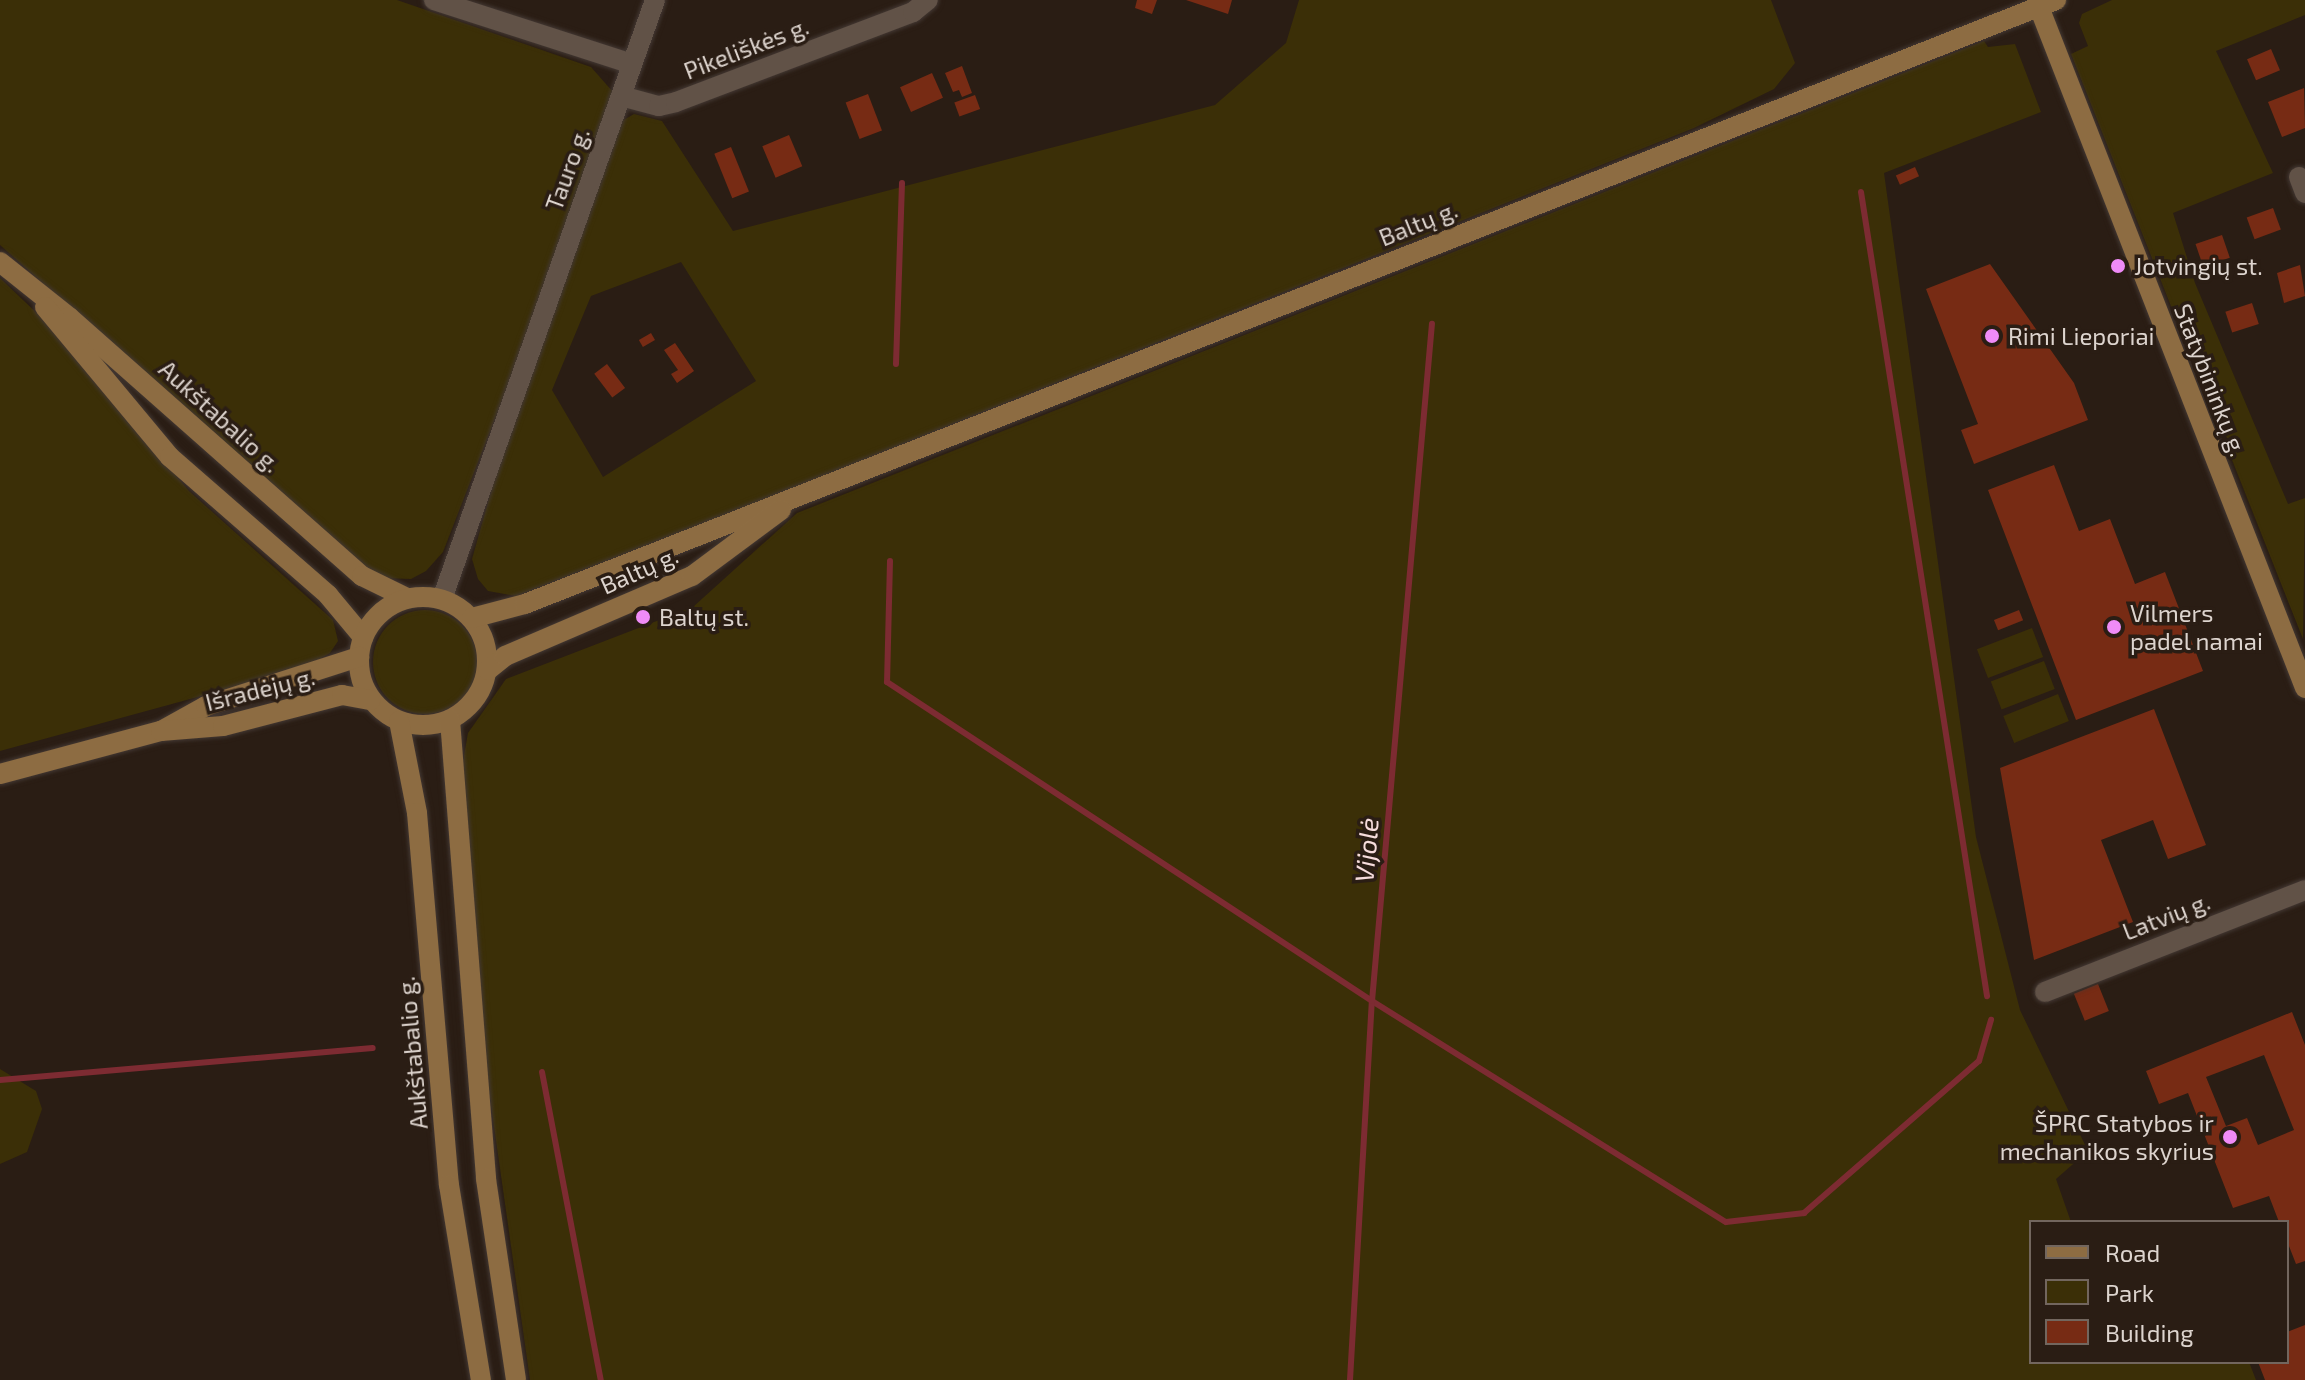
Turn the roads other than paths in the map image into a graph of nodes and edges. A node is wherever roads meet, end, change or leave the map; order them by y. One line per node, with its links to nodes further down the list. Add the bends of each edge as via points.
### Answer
1 (434, 0): 5 (street)
2 (655, 0): 5 (street, Tauro g.)
3 (928, 0): 6 (street, Pikeliškės g., via 913,12 676,102 659,106)
4 (2044, 2): 9 (main road, Baltų g.); 15 (main road, Statybininkų g.)
5 (632, 64): 6 (street, Tauro g.)
6 (621, 96): 11 (street, Tauro g.)
7 (0, 262): 8 (main road, Aukštabalio g.)
8 (39, 297): 10 (main road, Aukštabalio g., via 69,317 362,576); 13 (main road, Aukštabalio g., via 170,457 328,595)
9 (800, 495): 12 (main road, Baltų g., via 525,604); 14 (main road, Baltų g., via 692,576 505,656)
10 (407, 598): 11 (main road); 13 (main road, via 389,606)
11 (442, 599): 12 (main road)
12 (472, 618): 14 (main road, via 488,652)
13 (361, 647): 16 (main road, via 362,686); 19 (main road, Išradėjų g., via 206,706)
14 (488, 670): 17 (main road, via 475,699)
15 (2305, 688)
16 (371, 700): 18 (main road); 19 (main road, Išradėjų g., via 342,695 201,730)
17 (450, 720): 18 (main road, via 416,725); 24 (main road, via 486,1179)
18 (399, 721): 23 (main road, Aukštabalio g., via 417,813 449,1185)
19 (161, 731): 20 (main road, Išradėjų g.)
20 (0, 774)
21 (2305, 890): 22 (street, Latvių g.)
22 (2045, 992)
23 (481, 1380)
24 (516, 1380)

